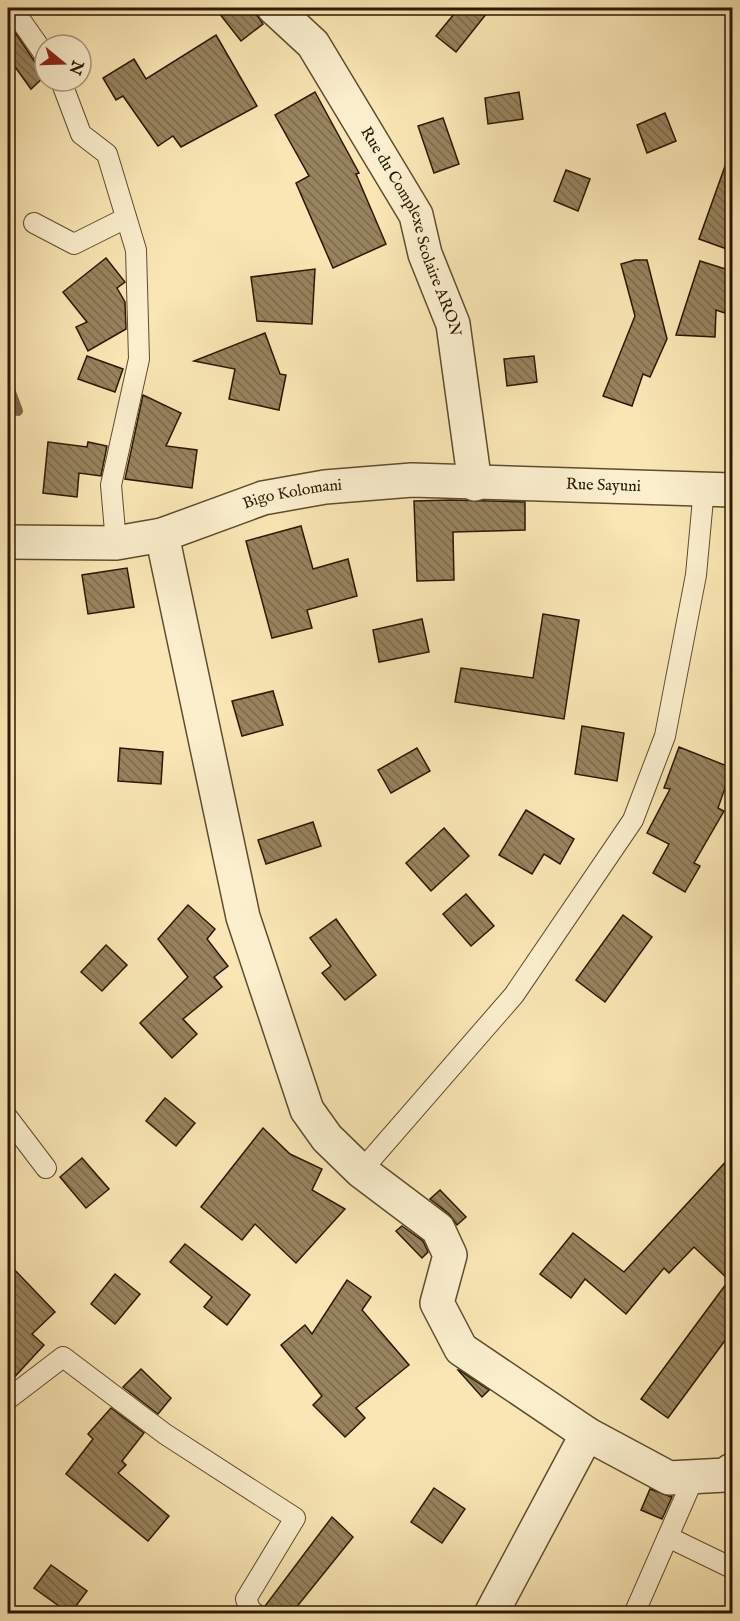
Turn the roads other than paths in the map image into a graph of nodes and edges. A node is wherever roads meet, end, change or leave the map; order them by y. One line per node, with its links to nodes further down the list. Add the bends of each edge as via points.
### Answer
1 (12, 8): 3 (lane)
2 (274, 8): 7 (street, Rue du Complexe Scolaire ARON, via 313,44 416,215 425,254 453,324)
3 (33, 38)
4 (66, 93): 5 (lane, via 81,134 107,154)
5 (126, 218): 6 (lane, via 74,244); 11 (lane, via 136,250 139,359 111,485)
6 (34, 223)
7 (475, 484): 8 (street, Rue Sayuni); 9 (street, Bigo Kolomani, via 412,480 325,487 263,498)
8 (718, 489): 14 (lane, via 696,575 665,736 633,820 514,995)
9 (162, 535): 11 (street, Bigo Kolomani); 14 (street, via 243,917 307,1110 327,1138)
10 (8, 542): 11 (street, Bigo Kolomani)
11 (116, 543)
12 (8, 1118): 13 (lane)
13 (46, 1168)
14 (361, 1171): 16 (street, via 438,1229 450,1255 437,1303 461,1349)
15 (8, 1399): 21 (lane, via 63,1357 165,1434 295,1518 246,1599)
16 (587, 1434): 18 (street, via 669,1478); 22 (street)
17 (732, 1470): 18 (street, via 725,1475)
18 (694, 1477): 19 (lane)
19 (668, 1537): 20 (lane); 23 (lane)
20 (732, 1568)
21 (256, 1614)
22 (491, 1614)
23 (634, 1614)

